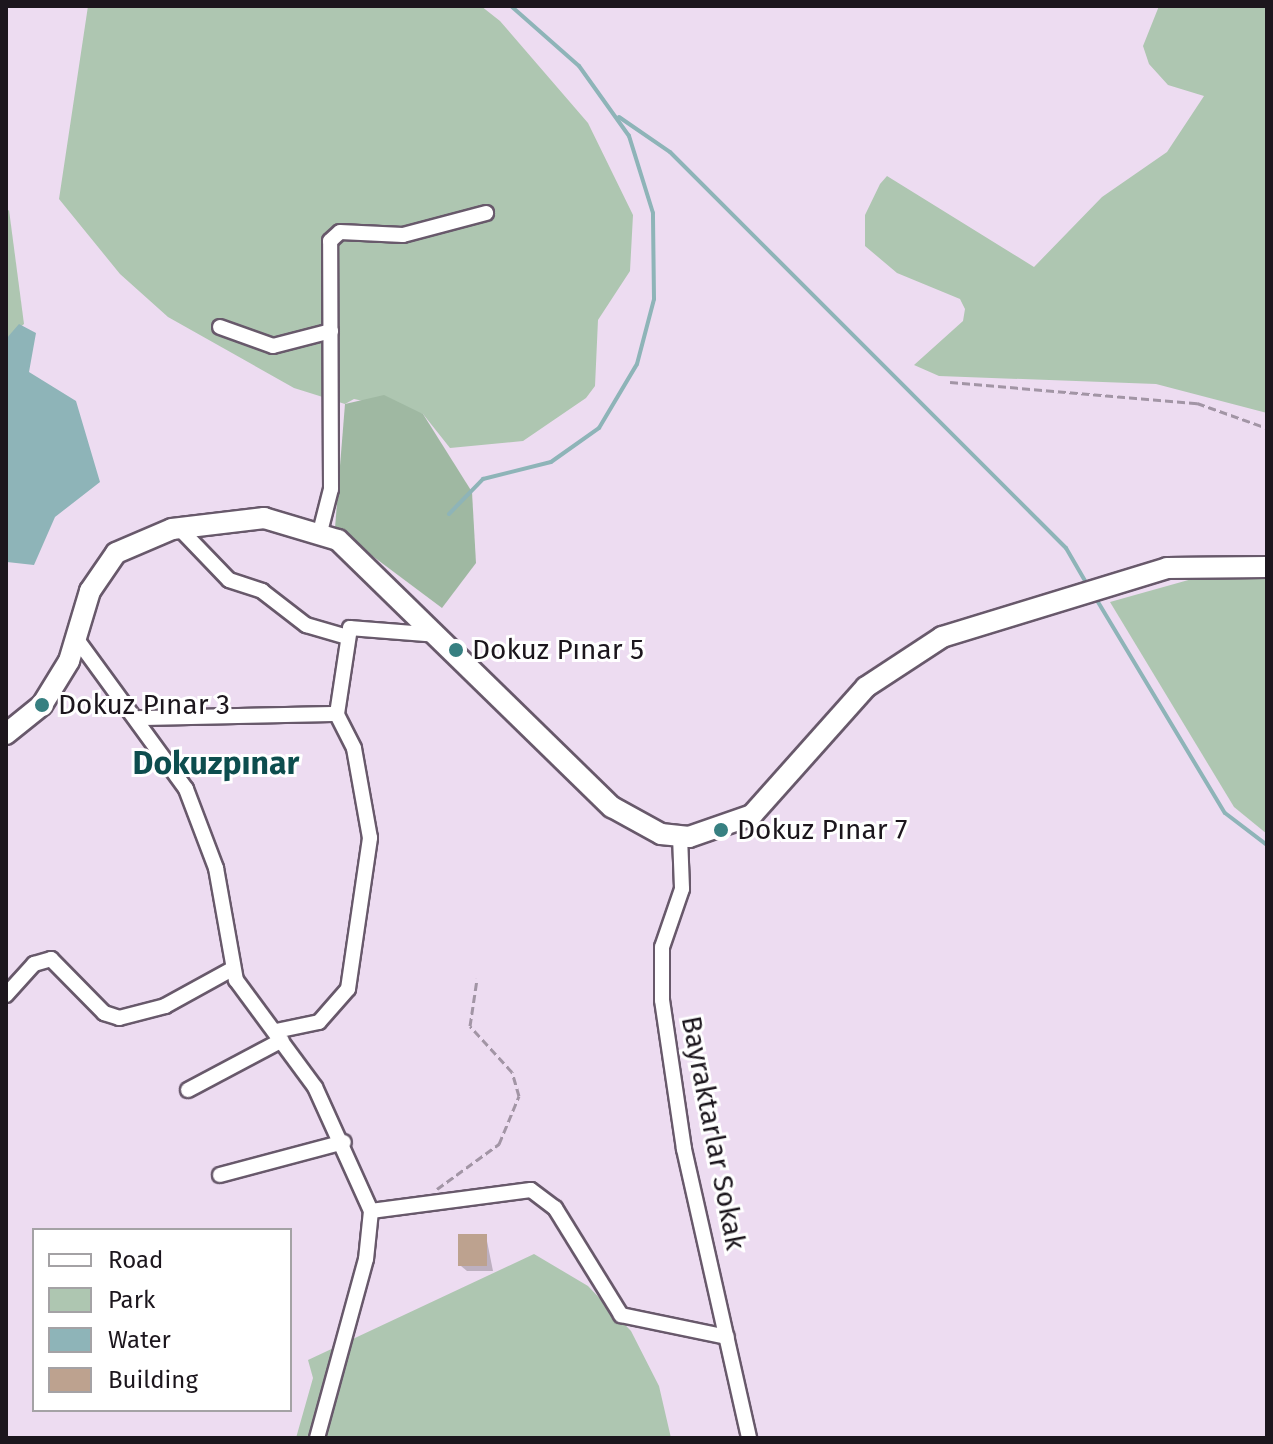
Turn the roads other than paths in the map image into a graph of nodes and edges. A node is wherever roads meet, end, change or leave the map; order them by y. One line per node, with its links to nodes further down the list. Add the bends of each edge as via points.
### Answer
1 (486, 213): 3 (street, via 403,235 334,236 326,254)
2 (220, 327): 3 (street, via 273,346)
3 (331, 331): 5 (street, via 331,489)
4 (179, 528): 5 (street, via 264,518); 8 (street, via 229,580 262,591 306,625); 9 (street, via 116,553 90,591)
5 (320, 532): 7 (street, via 338,540)
6 (1267, 567): 13 (street, via 1167,568 942,637 866,687 752,815)
7 (440, 635): 8 (street, via 350,628); 13 (street, via 612,807 635,824)
8 (347, 637): 10 (street)
9 (76, 638): 11 (street); 12 (street, via 42,705)
10 (337, 714): 11 (street); 16 (street, via 354,748 370,838 348,989 319,1022)
11 (139, 718): 14 (street, via 186,789 211,855)
12 (6, 734)
13 (680, 836): 21 (street, Bayraktarlar Sokak, via 682,889 662,947 662,1000 684,1149)
14 (232, 969): 15 (street, via 165,1006 119,1018 104,1013 51,959 34,964); 16 (street, via 252,1008)
15 (6, 995)
16 (279, 1036): 17 (street); 18 (street)
17 (188, 1090)
18 (344, 1142): 19 (street); 20 (street)
19 (220, 1175)
20 (371, 1211): 21 (street, via 531,1190 555,1208 621,1315); 22 (street, via 366,1259)
21 (727, 1337): 23 (street, Bayraktarlar Sokak)
22 (317, 1438)
23 (749, 1438)

